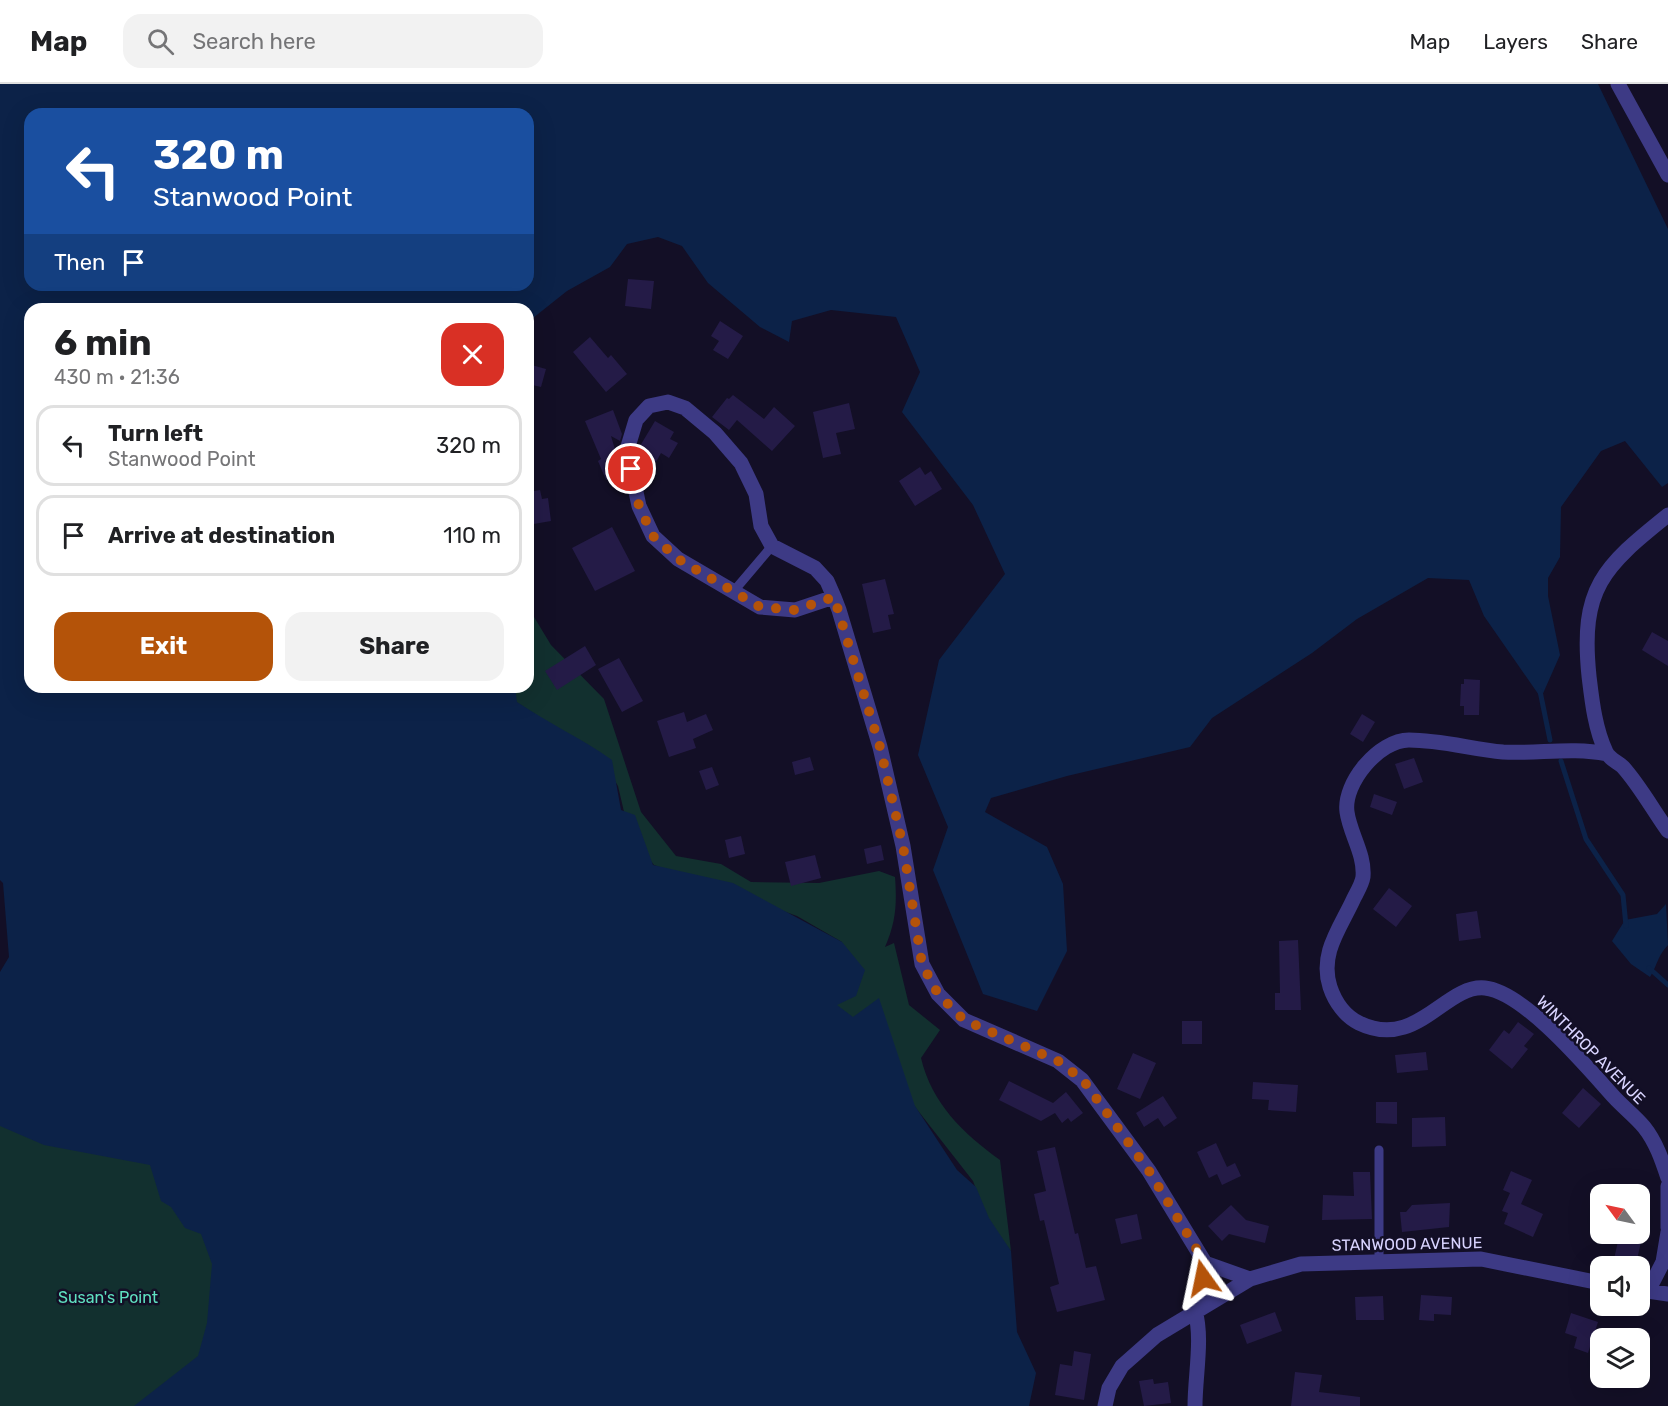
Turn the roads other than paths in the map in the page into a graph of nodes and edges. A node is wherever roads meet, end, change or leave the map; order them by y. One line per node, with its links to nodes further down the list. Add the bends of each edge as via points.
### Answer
1 (1618, 84): 2 (street)
2 (1668, 175)
3 (1668, 515): 7 (street, via 1631,543 1616,560 1598,584 1591,603 1588,666 1596,721)
4 (772, 546): 5 (lane); 5 (street, via 761,526 756,494 741,463 715,433 685,408 668,402 649,406 636,420 627,450 639,506 653,536 678,559); 6 (street, via 815,568)
5 (733, 592): 6 (street, via 760,607 795,610)
6 (834, 597): 13 (street, via 880,747 903,846 922,964 938,994 964,1020 1058,1061 1083,1080 1149,1171)
7 (1607, 754): 8 (street, via 1623,767); 10 (street, WINTHROP AVENUE, via 1588,750 1506,752 1408,740 1391,743 1377,752 1351,785 1347,797 1347,813 1363,865 1363,880 1329,948 1327,966 1339,1006 1353,1020 1373,1029 1410,1024 1467,991 1481,988 1497,990 1518,1003 1644,1127)
8 (1668, 831)
9 (1379, 1150): 14 (lane)
10 (1668, 1178)
11 (1668, 1186): 12 (street)
12 (1668, 1230): 17 (street, via 1663,1262)
13 (1205, 1263): 15 (street); 20 (street)
14 (1380, 1263): 15 (street, STANWOOD AVENUE, via 1301,1264); 16 (street, STANWOOD AVENUE, via 1481,1259)
15 (1250, 1279): 20 (street, STANWOOD AVENUE)
16 (1590, 1281)
17 (1650, 1282)
18 (1650, 1292): 19 (street)
19 (1668, 1294)
20 (1195, 1311): 21 (street, STANWOOD AVENUE, via 1157,1335 1122,1366 1109,1388); 22 (street, via 1200,1337)
21 (1105, 1406)
22 (1194, 1406)

